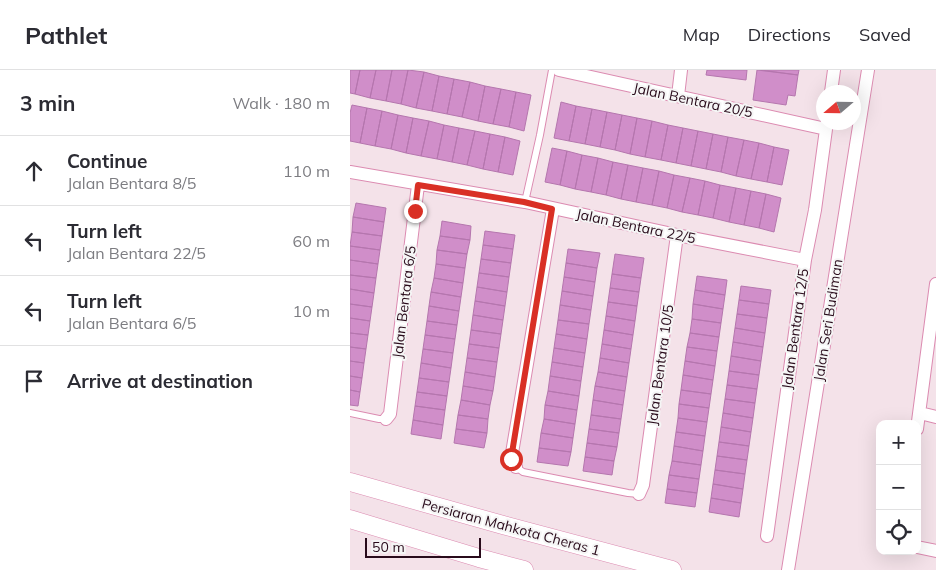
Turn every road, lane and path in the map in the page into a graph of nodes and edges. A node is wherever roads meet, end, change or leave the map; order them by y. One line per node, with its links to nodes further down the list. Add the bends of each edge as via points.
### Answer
1 (552, 70): 12 (lane)
2 (560, 70): 7 (street, Jalan Bentara 20/5)
3 (681, 70): 7 (street)
4 (834, 70): 6 (street)
5 (868, 70): 31 (street, Jalan Seri Budiman)
6 (832, 85)
7 (678, 96): 8 (street, Jalan Bentara 20/5)
8 (816, 124)
9 (826, 130): 15 (street, Jalan Bentara 12/5)
10 (350, 172): 11 (street, Jalan Bentara 22/5)
11 (418, 185): 12 (street, Jalan Bentara 22/5); 20 (street, Jalan Bentara 6/5, via 390,414)
12 (524, 202): 13 (street, Jalan Bentara 22/5)
13 (552, 209): 14 (street, Jalan Bentara 22/5); 22 (street, via 511,459)
14 (677, 235): 15 (street, Jalan Bentara 22/5); 24 (street, Jalan Bentara 10/5, via 643,486)
15 (805, 260): 26 (street, Jalan Bentara 12/5)
16 (935, 292): 18 (street)
17 (350, 413): 20 (lane)
18 (920, 413): 19 (street); 21 (street)
19 (936, 417)
20 (386, 418)
21 (919, 420)
22 (516, 467): 24 (lane, via 523,472)
23 (350, 482): 30 (main road, Persiaran Mahkota Cheras 1)
24 (639, 494)
25 (350, 519): 29 (main road)
26 (767, 536)
27 (921, 548): 28 (street)
28 (936, 551)
29 (524, 570)
30 (672, 570)
31 (788, 570)

